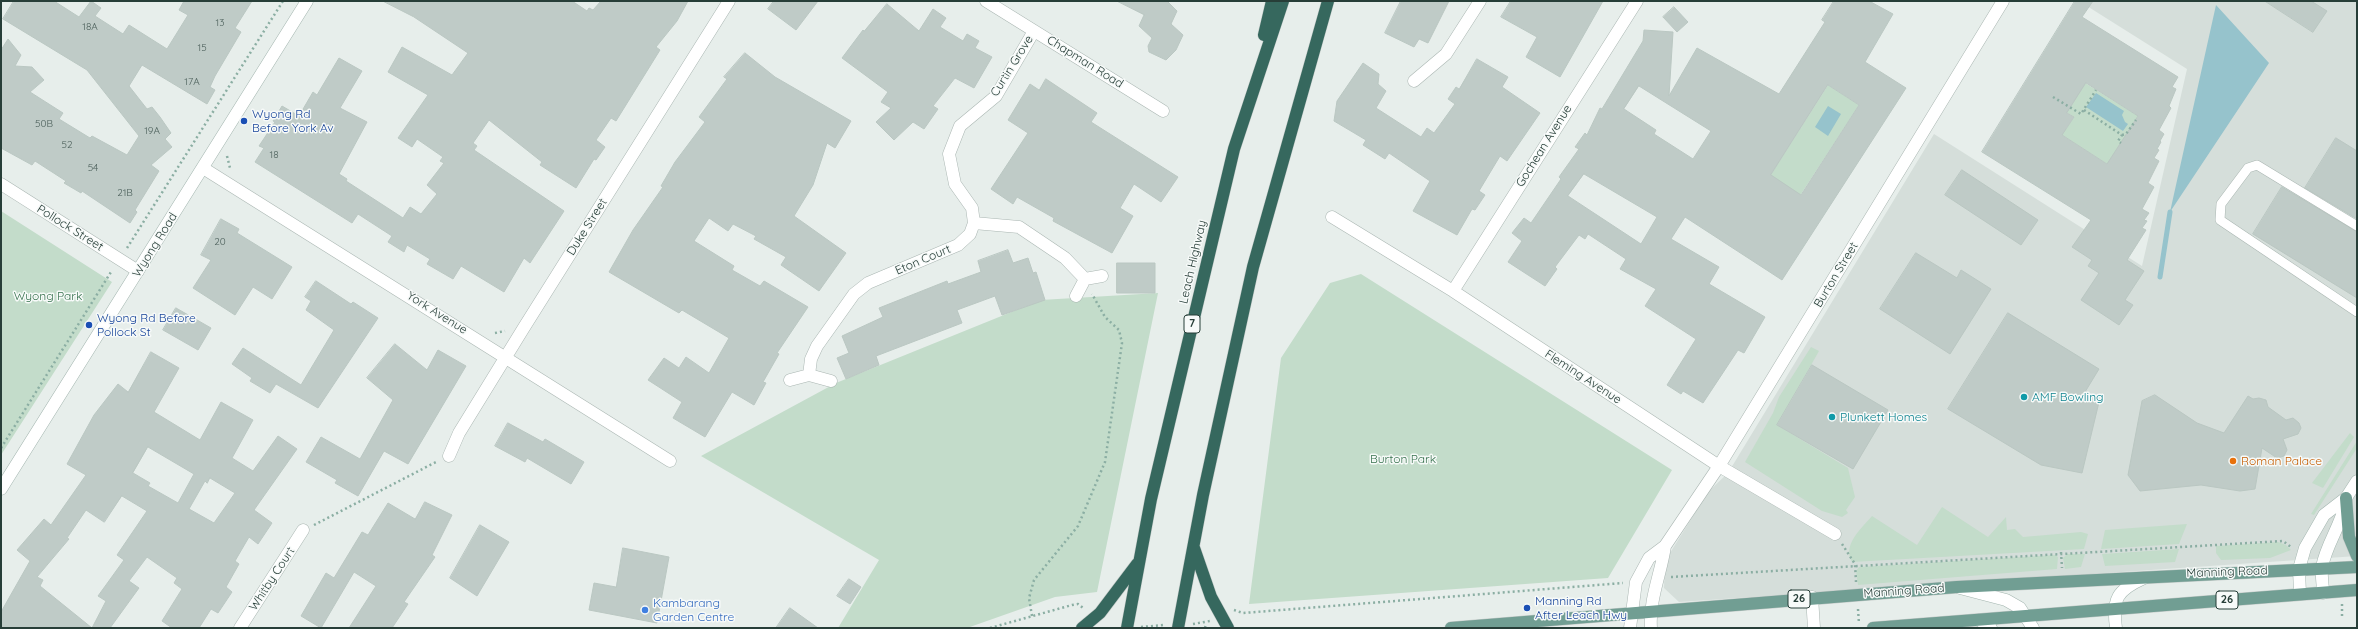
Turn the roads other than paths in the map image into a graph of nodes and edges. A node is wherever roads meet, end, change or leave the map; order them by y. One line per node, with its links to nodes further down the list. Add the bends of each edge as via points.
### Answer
1 (307, 1): 14 (street, Wyong Road)
2 (729, 1): 25 (street, Duke Street)
3 (986, 1): 10 (street, Chapman Road)
4 (1272, 1): 13 (highway)
5 (1283, 1): 13 (highway, Leach Highway / 7)
6 (1328, 1): 38 (highway, via 1253,267)
7 (1480, 1): 11 (street, via 1446,54)
8 (1637, 1): 22 (street, Gochean Avenue)
9 (2004, 1): 31 (street, Burton Street)
10 (1034, 31): 12 (street, Chapman Road); 17 (street, Curtin Grove, via 996,96 960,126 949,154 955,184 972,208)
11 (1414, 81)
12 (1163, 111)
13 (1234, 148): 40 (highway, Leach Highway / 7, via 1150,499)
14 (203, 168): 19 (street, Wyong Road); 25 (street, York Avenue)
15 (1, 184): 19 (street, Pollock Street)
16 (1332, 217): 22 (street, Fleming Avenue)
17 (974, 223): 21 (street, via 1018,227 1065,258); 26 (street, Eton Court, via 970,234 958,245 868,283 854,294 817,346 811,359)
18 (2357, 226): 24 (lane, via 2257,165 2248,168 2221,204 2220,220)
19 (138, 271): 33 (street, Wyong Road)
20 (1102, 276): 21 (street)
21 (1084, 280): 23 (street)
22 (1453, 291): 31 (street, Fleming Avenue)
23 (1076, 296)
24 (2357, 312)
25 (506, 356): 29 (street, Duke Street, via 459,434); 30 (street, York Avenue)
26 (809, 375): 27 (street); 28 (street)
27 (790, 380)
28 (831, 381)
29 (449, 456)
30 (670, 461)
31 (1718, 466): 36 (street, Fleming Avenue); 37 (street, Burton Street)
32 (2357, 481): 34 (street)
33 (1, 489)
34 (2346, 498): 39 (main road, via 2349,537); 42 (street, via 2341,522 2328,548); 43 (street, via 2324,515 2305,548)
35 (303, 530): 55 (street, Whitby Court)
36 (1835, 534)
37 (1665, 546): 51 (street, Burton Street, via 1662,566 1655,581); 52 (street, Burton Street, via 1649,558 1636,582)
38 (1194, 547): 58 (highway); 59 (highway, via 1211,597)
39 (2357, 556)
40 (1139, 562): 56 (highway, via 1094,619); 57 (highway, Leach Highway / 7)
41 (2357, 567): 42 (main road, Manning Road / 26)
42 (2322, 568): 43 (main road, Manning Road / 26); 47 (street)
43 (2298, 569): 44 (main road, Manning Road / 26); 48 (street)
44 (2148, 576): 45 (main road, Manning Road / 26); 50 (street, via 2127,586)
45 (1957, 587): 49 (main road, Manning Road / 26); 53 (street, via 2006,600 2020,608)
46 (2357, 590): 47 (main road, 26)
47 (2323, 593): 48 (main road, 26)
48 (2300, 594): 50 (main road, 26)
49 (1812, 598): 51 (main road, Manning Road / 26); 63 (street)
50 (2113, 609): 53 (main road, 26); 67 (street)
51 (1650, 613): 52 (main road, Manning Road / 26); 62 (street, Burton Street)
52 (1630, 614): 60 (main road, Manning Road / 26); 61 (street, Burton Street)
53 (2026, 617): 54 (main road, 26); 66 (street)
54 (1979, 620): 64 (main road, 26); 65 (street)
55 (240, 628)
56 (1082, 628)
57 (1127, 628)
58 (1178, 628)
59 (1228, 628)
60 (1451, 628)
61 (1630, 628)
62 (1651, 628)
63 (1814, 628)
64 (1873, 628)
65 (1991, 628)
66 (2033, 628)
67 (2116, 628)

